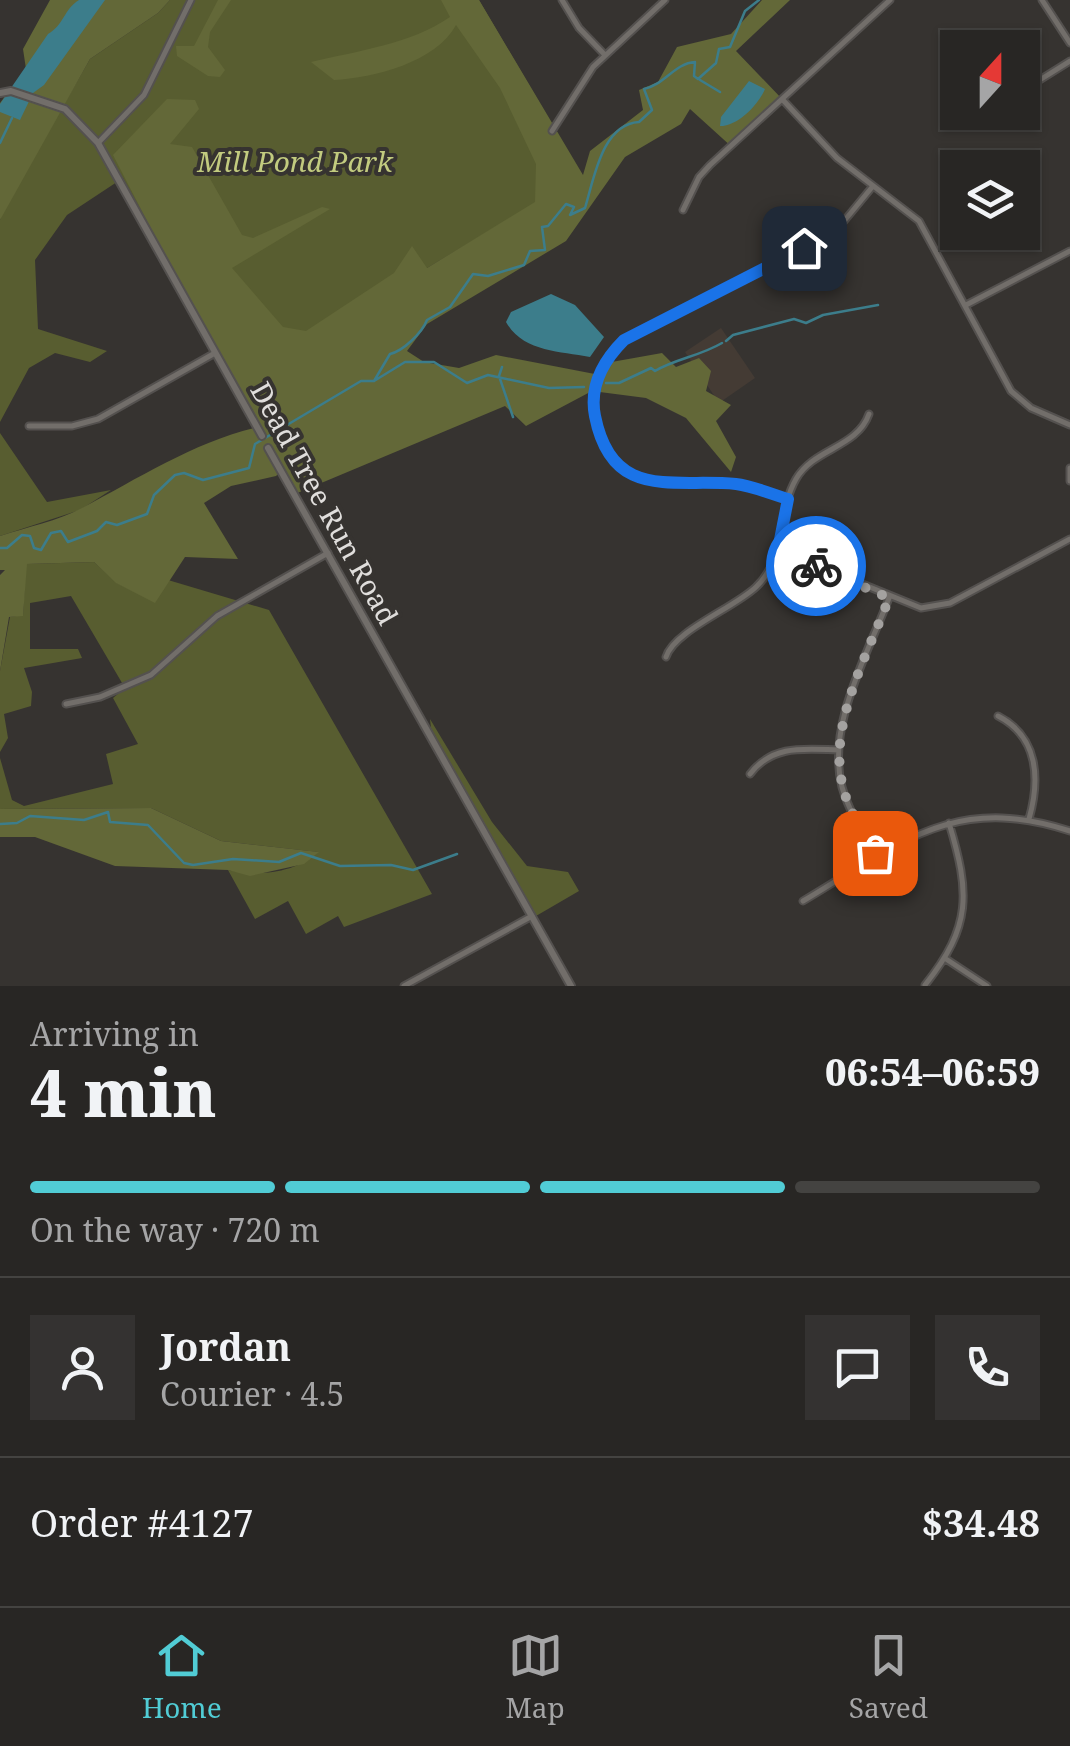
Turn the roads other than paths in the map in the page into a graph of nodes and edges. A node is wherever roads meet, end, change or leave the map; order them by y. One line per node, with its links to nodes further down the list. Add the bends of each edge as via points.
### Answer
1 (191, 0): 13 (street, via 144,95)
2 (562, 0): 7 (street)
3 (665, 0): 7 (street)
4 (890, 0): 11 (street)
5 (1042, 0): 6 (street)
6 (1070, 43)
7 (605, 55): 12 (street)
8 (1070, 60): 9 (street)
9 (1040, 79)
10 (0, 93): 13 (street, Dead Tree Run Road, via 70,112)
11 (782, 99): 14 (street); 15 (street, via 699,177)
12 (552, 132)
13 (98, 143): 18 (street, Dead Tree Run Road)
14 (873, 186): 17 (street, via 919,221); 26 (street, via 829,236 624,340 605,362 595,390 601,439 632,473 672,486 741,485)
15 (683, 210)
16 (1070, 251): 17 (street)
17 (966, 305): 20 (street, via 1011,391)
18 (216, 353): 21 (street, via 98,420); 22 (street, Dead Tree Run Road)
19 (870, 414): 26 (street, via 859,434 805,467)
20 (1070, 425)
21 (29, 426)
22 (262, 436): 23 (street, Dead Tree Run Road)
23 (268, 448): 29 (street, Dead Tree Run Road)
24 (1070, 468): 25 (street)
25 (1070, 481)
26 (788, 499): 28 (street)
27 (1070, 539): 30 (street, via 950,603 921,608)
28 (778, 550): 30 (street); 31 (street, via 756,587 675,641)
29 (328, 553): 32 (street, via 217,616 151,675); 41 (street, Dead Tree Run Road)
30 (889, 598): 34 (street)
31 (666, 658)
32 (66, 704)
33 (998, 716): 36 (street, via 1024,740 1036,769)
34 (838, 750): 35 (street, via 783,750); 39 (street, via 846,796)
35 (750, 774)
36 (1028, 819): 37 (street, via 994,815); 38 (street)
37 (949, 823): 39 (street); 42 (street, via 965,904)
38 (1070, 831)
39 (877, 857): 40 (street)
40 (803, 900)
41 (532, 916): 43 (street); 45 (street, Dead Tree Run Road)
42 (946, 958): 44 (street); 46 (street)
43 (409, 985)
44 (925, 985)
45 (571, 986)
46 (987, 986)

